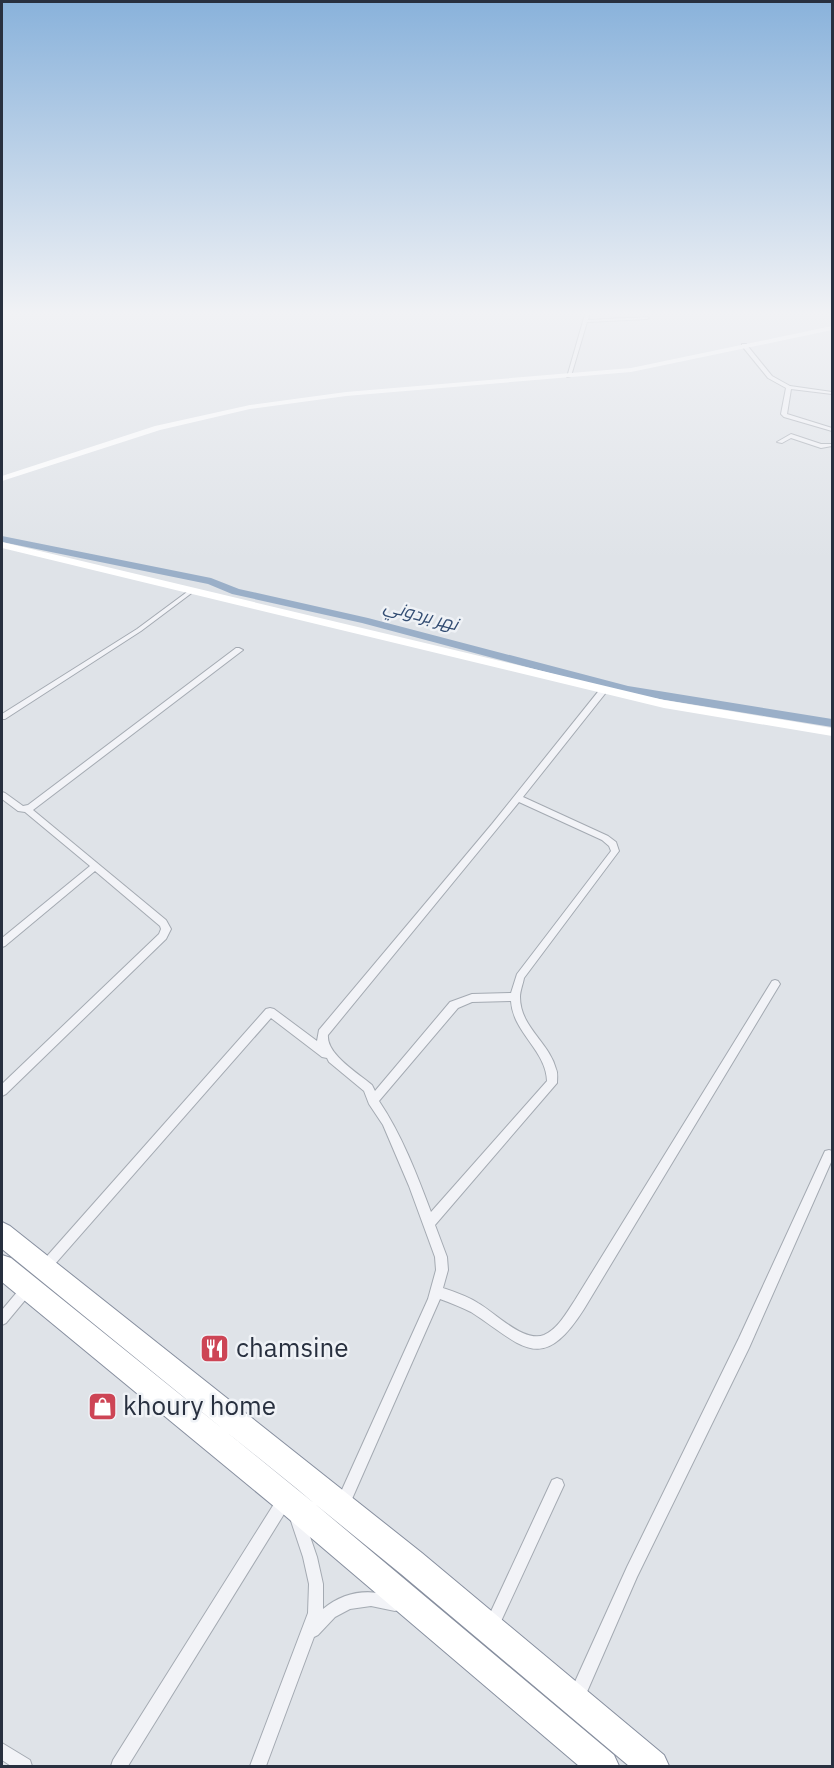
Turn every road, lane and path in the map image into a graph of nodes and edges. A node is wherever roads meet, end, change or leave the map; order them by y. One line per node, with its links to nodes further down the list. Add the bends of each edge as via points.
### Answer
1 (352, 394): 6 (main road, via 250,406 158,428)
2 (788, 394): 3 (street, via 786,416)
3 (832, 430)
4 (780, 442): 5 (street, via 791,436 821,446)
5 (832, 445)
6 (2, 479)
7 (2, 545): 8 (main road)
8 (191, 591): 10 (main road); 11 (street, via 139,630)
9 (239, 650): 15 (street)
10 (604, 690): 12 (main road); 14 (street)
11 (2, 717)
12 (832, 732)
13 (2, 795): 15 (street)
14 (519, 798): 19 (street, via 605,838 615,847 520,977); 20 (street, via 327,1027 322,1042)
15 (27, 810): 16 (street)
16 (96, 866): 17 (street); 21 (street, via 163,923 165,933)
17 (2, 943)
18 (775, 984): 28 (street, via 561,1329 542,1343 533,1343 474,1308)
19 (515, 997): 22 (street, via 472,998 454,1005); 24 (street, via 522,1026 552,1067 552,1083)
20 (333, 1059): 22 (street, via 362,1080); 27 (street, via 270,1012)
21 (2, 1091)
22 (373, 1101): 24 (street, via 387,1122)
23 (829, 1155): 36 (street)
24 (429, 1223): 28 (street, via 441,1257)
25 (2, 1234): 27 (highway)
26 (2, 1267): 27 (highway)
27 (36, 1279): 29 (street); 31 (highway); 32 (highway)
28 (436, 1292): 32 (street)
29 (2, 1319)
30 (557, 1485): 33 (street)
31 (289, 1500): 34 (highway); 35 (street, via 316,1584 315,1613); 40 (street)
32 (341, 1508): 33 (highway)
33 (490, 1630): 36 (highway)
34 (445, 1632): 35 (street, via 395,1604 367,1598 338,1605); 38 (highway)
35 (309, 1634): 41 (street)
36 (575, 1700): 43 (highway)
37 (2, 1751): 39 (street)
38 (578, 1757): 42 (highway)
39 (24, 1767)
40 (119, 1767)
41 (258, 1767)
42 (603, 1767)
43 (653, 1767)

